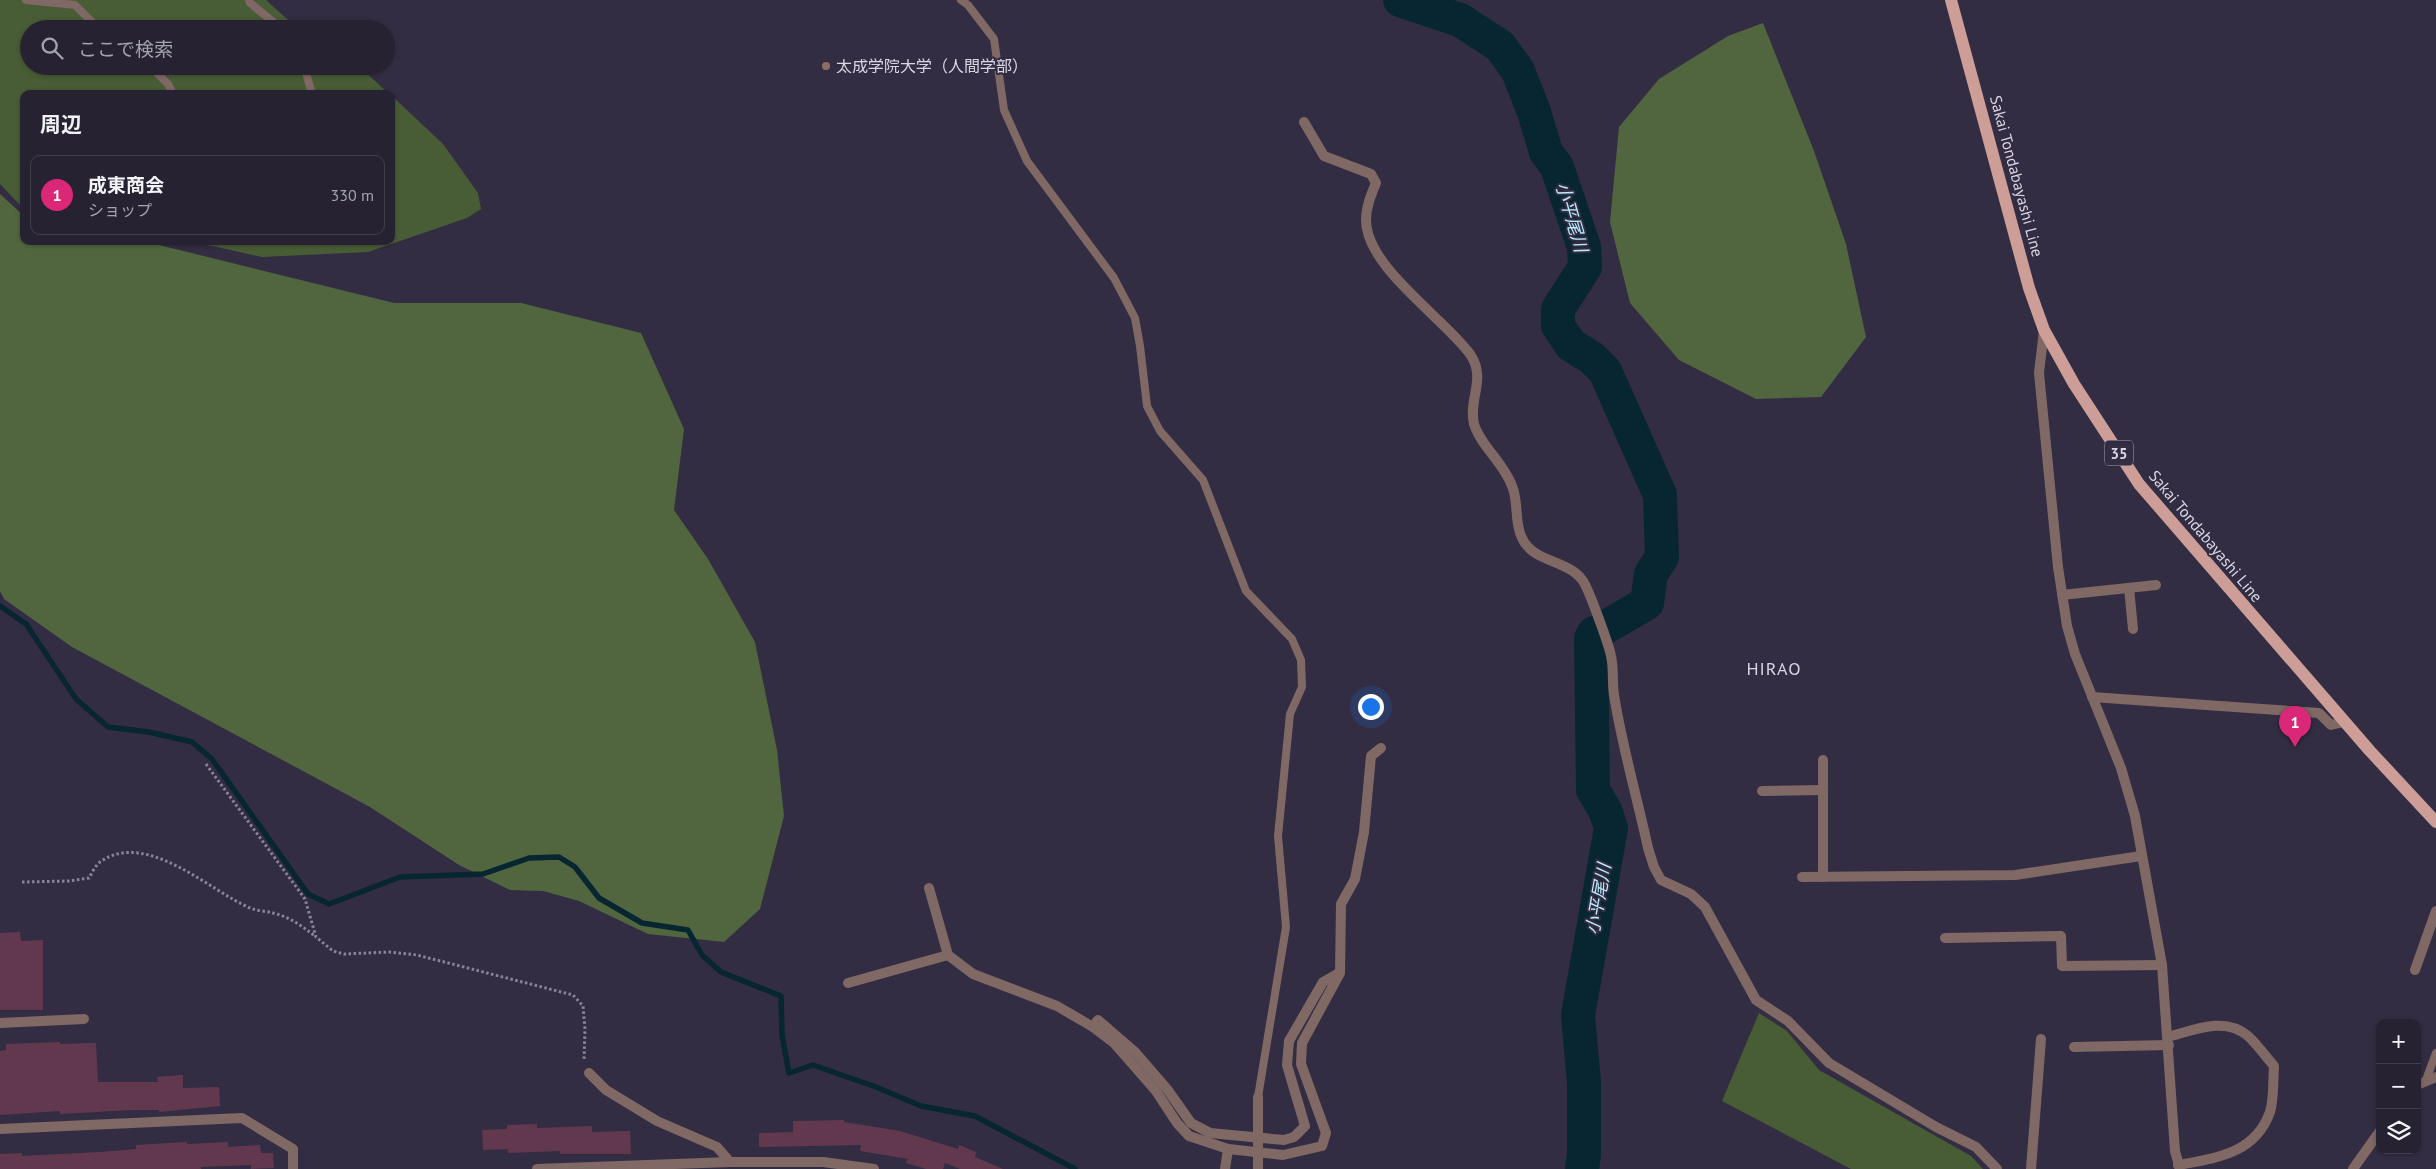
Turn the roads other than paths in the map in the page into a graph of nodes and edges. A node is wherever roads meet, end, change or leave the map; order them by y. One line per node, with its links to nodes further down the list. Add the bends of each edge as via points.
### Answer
1 (26, 0): 5 (lane, via 76,5)
2 (249, 0): 6 (lane)
3 (961, 0): 44 (lane, via 994,39 1004,110 1027,161 1114,278 1135,318 1147,406 1160,430 1203,480 1246,592 1292,639 1302,660 1302,687 1290,714 1278,836 1286,927)
4 (1951, 0): 12 (main road, Sakai Tondabayashi Line / 35, via 2029,288)
5 (90, 20)
6 (272, 20)
7 (159, 75): 9 (lane)
8 (307, 75): 10 (lane)
9 (172, 90)
10 (311, 90)
11 (1304, 122): 57 (street, via 1324,156 1371,174 1376,183 1367,206 1366,222 1374,248 1391,273 1470,354 1479,375 1473,401 1474,424 1513,487 1521,538 1533,553 1568,567 1583,581 1612,656 1614,694 1648,848 1662,880 1691,894 1705,907 1756,1000 1788,1021 1828,1063 1976,1147)
12 (2044, 330): 15 (street, via 2039,373); 18 (main road, Sakai Tondabayashi Line / 35, via 2074,384 2139,484)
13 (2156, 585): 14 (street)
14 (2129, 588): 15 (street); 16 (street)
15 (2062, 595): 17 (street, via 2070,636)
16 (2133, 629)
17 (2092, 697): 18 (street, via 2319,713 2330,725); 24 (street, via 2121,768 2135,816)
18 (2344, 722): 23 (main road, Sakai Tondabayashi Line / 35)
19 (1381, 748): 33 (street, via 1371,756 1364,832 1355,879 1341,904)
20 (1823, 760): 22 (street)
21 (1762, 790): 22 (street)
22 (1823, 790): 26 (street)
23 (2436, 822)
24 (2141, 856): 26 (street, via 2015,876); 31 (street)
25 (1802, 877): 26 (street)
26 (1823, 877)
27 (930, 888): 30 (street)
28 (2436, 911): 32 (street)
29 (1945, 938): 31 (street, via 2061,936 2062,966)
30 (948, 955): 34 (street); 37 (street, via 973,974 1057,1006)
31 (2162, 965): 39 (street)
32 (2415, 970)
33 (1340, 973): 47 (street, via 1323,982 1289,1041 1287,1066 1306,1126 1294,1137); 48 (street, via 1302,1043 1301,1064 1326,1133 1322,1146 1283,1155)
34 (848, 983)
35 (84, 1019): 36 (street)
36 (0, 1022)
37 (1093, 1027): 47 (street, via 1098,1020 1135,1052 1191,1123 1210,1133); 48 (street, via 1136,1066 1189,1136)
38 (2042, 1039): 58 (street)
39 (2169, 1041): 40 (street); 51 (street); 51 (street, via 2215,1025 2228,1026 2247,1035 2274,1066 2270,1111 2259,1136 2219,1157)
40 (2074, 1047)
41 (2436, 1053): 43 (lane)
42 (588, 1072): 49 (street, via 606,1090 657,1121 717,1147)
43 (2426, 1081)
44 (1258, 1097): 47 (street)
45 (0, 1129): 52 (street, via 242,1118 292,1149)
46 (2376, 1137): 59 (street)
47 (1258, 1141): 56 (street, bridge)
48 (1228, 1152): 55 (street)
49 (730, 1162): 50 (street); 53 (street)
50 (823, 1165): 54 (street)
51 (2179, 1167)
52 (293, 1169)
53 (537, 1169)
54 (874, 1169)
55 (1225, 1169)
56 (1258, 1169)
57 (1997, 1169)
58 (2030, 1169)
59 (2353, 1169)

